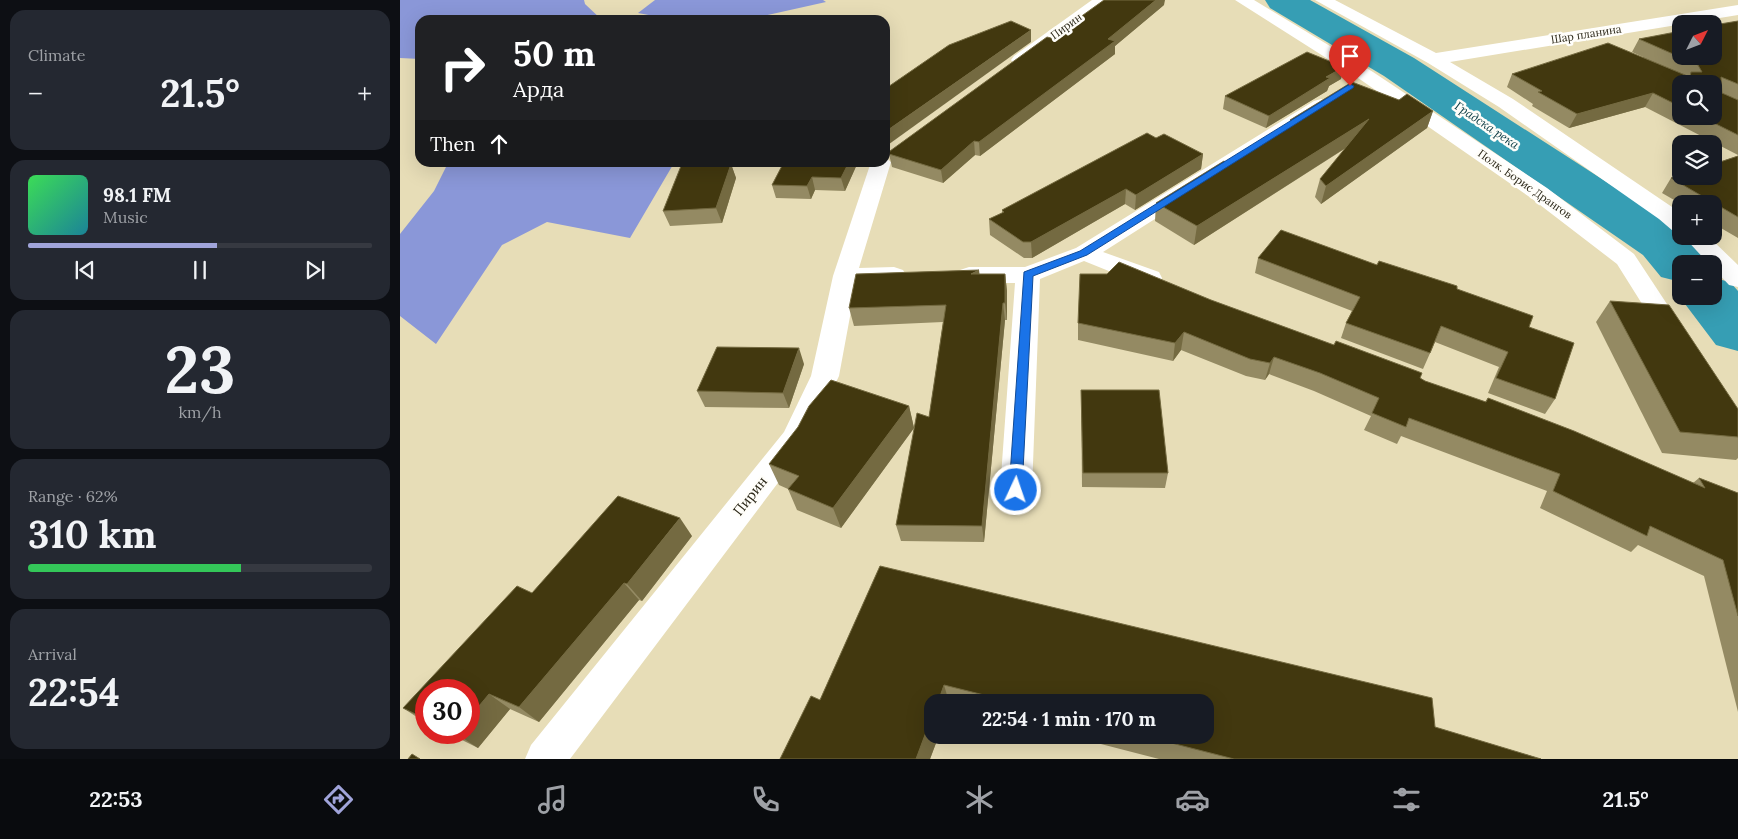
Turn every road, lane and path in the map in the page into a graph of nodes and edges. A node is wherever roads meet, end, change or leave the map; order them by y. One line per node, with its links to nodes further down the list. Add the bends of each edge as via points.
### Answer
1 (1102, 0): 7 (street, Пирин)
2 (1244, 0): 10 (street, Полк. Борис Дрангов)
3 (1322, 0): 6 (street)
4 (1701, 0): 5 (street)
5 (1735, 12): 6 (street, Шар планина)
6 (1434, 59): 9 (street)
7 (1007, 69)
8 (1486, 69): 9 (street)
9 (1457, 74): 12 (street, via 1556,137)
10 (1351, 86): 14 (street); 19 (street, Полк. Борис Дрангов, via 1539,193 1626,259)
11 (883, 167): 16 (street, Пирин)
12 (1672, 220)
13 (1703, 245): 17 (street)
14 (1084, 253): 15 (street); 18 (street)
15 (1028, 274): 16 (street); 20 (street)
16 (845, 276): 21 (street, Пирин, via 825,376 795,439)
17 (1738, 279)
18 (1177, 288)
19 (1685, 352)
20 (1016, 490)
21 (545, 759)

